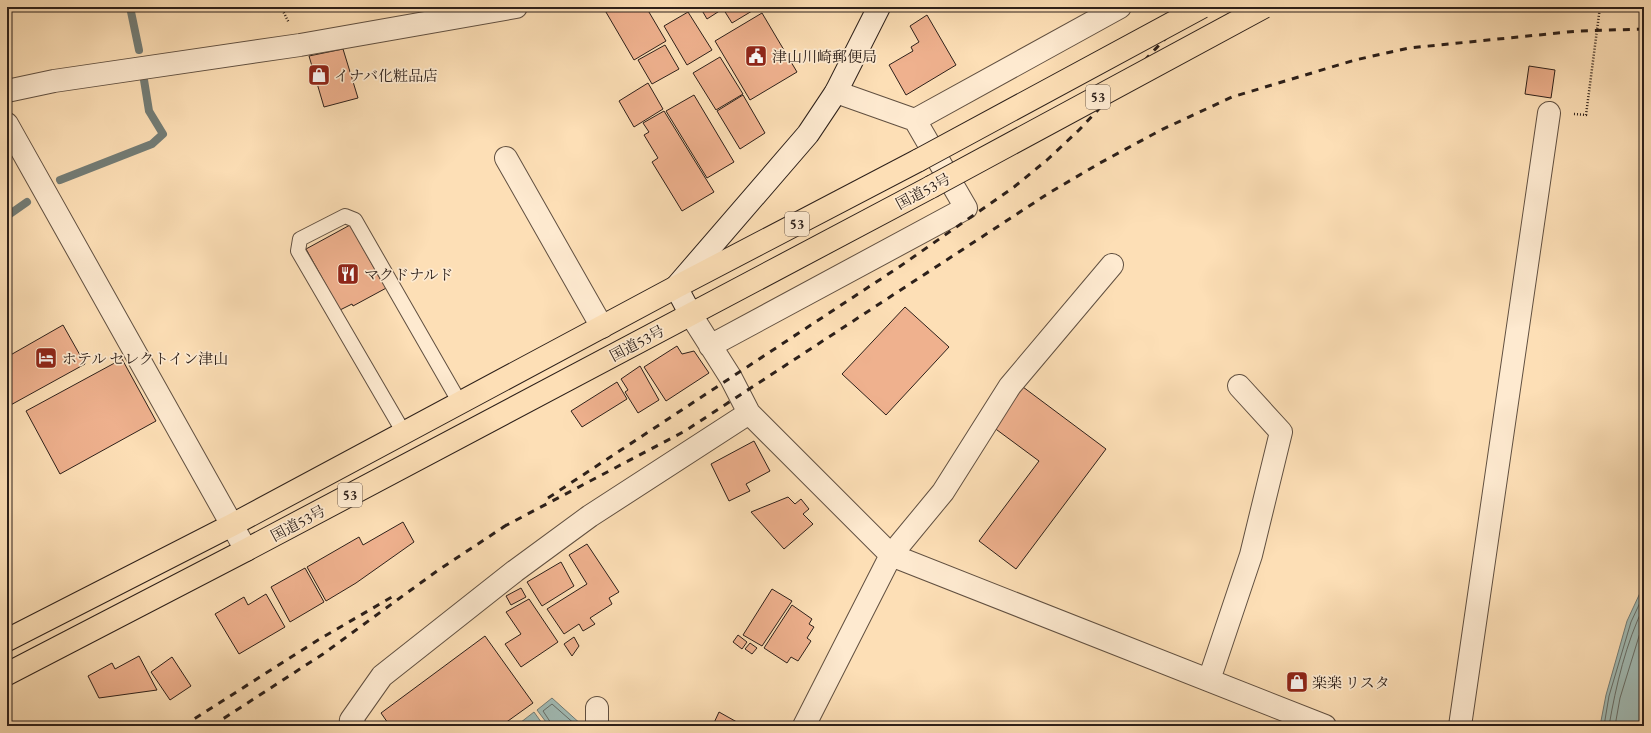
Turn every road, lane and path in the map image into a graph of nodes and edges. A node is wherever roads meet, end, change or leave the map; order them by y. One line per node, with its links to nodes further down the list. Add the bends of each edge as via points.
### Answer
1 (516, 7): 7 (street, via 300,45)
2 (879, 7): 8 (street)
3 (1120, 7): 10 (street)
4 (1202, 7): 14 (highway, 国道53号 / 53, bridge)
5 (1264, 7): 15 (highway, 国道53号 / 53, bridge)
6 (1600, 7): 9 (path, via 1586,115)
7 (7, 90)
8 (836, 92): 10 (street); 14 (street, via 808,134)
9 (1549, 113): 31 (street)
10 (915, 120): 17 (street, via 966,208)
11 (7, 124): 22 (street)
12 (506, 158): 16 (street)
13 (1112, 265): 24 (street, via 1010,386 943,492)
14 (676, 287): 15 (street); 16 (highway, 国道53号 / 53)
15 (691, 315): 17 (street); 23 (highway, 国道53号 / 53)
16 (602, 327): 19 (highway, 国道53号 / 53)
17 (710, 346): 20 (street)
18 (1239, 386): 27 (street, via 1281,432 1251,555)
19 (460, 403): 21 (highway, 国道53号 / 53); 21 (lane, via 355,220 345,216 300,239 298,251)
20 (749, 412): 24 (street); 28 (street, via 590,516 515,571 382,676 351,720)
21 (404, 433): 22 (highway, 国道53号 / 53)
22 (232, 524): 23 (street); 25 (highway, 国道53号 / 53)
23 (246, 550): 26 (highway, 国道53号 / 53)
24 (891, 555): 27 (street); 29 (street)
25 (7, 640)
26 (7, 674)
27 (1209, 680): 30 (street)
28 (355, 726)
29 (804, 726)
30 (1325, 726)
31 (1460, 726)

